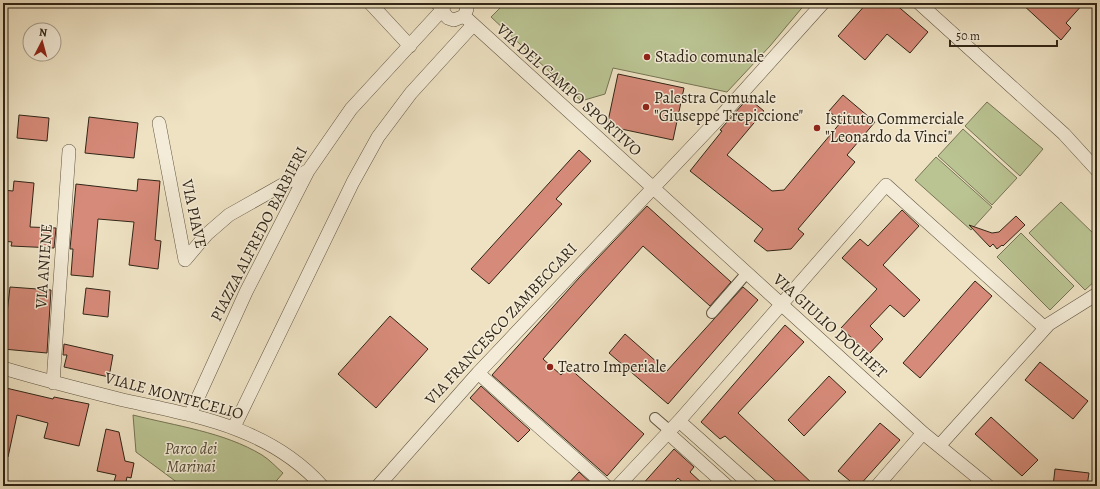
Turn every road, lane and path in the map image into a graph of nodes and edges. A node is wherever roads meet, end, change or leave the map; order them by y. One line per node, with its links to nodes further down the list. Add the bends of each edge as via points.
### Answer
1 (370, 3): 7 (street)
2 (465, 3): 6 (street)
3 (822, 3): 12 (street, VIA FRANCESCO ZAMBECCARI, via 723,114)
4 (919, 3): 10 (street, via 1064,134)
5 (441, 5): 6 (street, via 445,16 451,20); 7 (street, PIAZZA ALFREDO BARBIERI)
6 (468, 21): 12 (street, VIA DEL CAMPO SPORTIVO); 23 (street, via 378,137 353,182)
7 (410, 46): 11 (street, PIAZZA ALFREDO BARBIERI, via 351,109)
8 (158, 123): 11 (street, VIA PIAVE, via 185,260 207,234 229,215)
9 (69, 151): 20 (street, VIA ANIENE)
10 (1097, 170)
11 (308, 171): 21 (street, PIAZZA ALFREDO BARBIERI, via 246,292)
12 (652, 188): 13 (street, VIA GIULIO DOUHET); 19 (street, VIA FRANCESCO ZAMBECCARI)
13 (746, 274): 15 (street, VIA GIULIO DOUHET); 16 (street)
14 (1097, 294): 17 (street)
15 (780, 304): 17 (street, via 886,185); 24 (street); 25 (street, VIA GIULIO DOUHET)
16 (712, 313)
17 (1045, 328): 26 (street)
18 (3, 368): 20 (street, VIALE MONTECELIO)
19 (478, 373): 28 (street, VIA FRANCESCO ZAMBECCARI); 29 (street)
20 (53, 383): 21 (street, VIALE MONTECELIO)
21 (190, 415): 23 (street, VIALE MONTECELIO)
22 (655, 418): 24 (street)
23 (234, 427): 27 (street, VIALE MONTECELIO, via 290,457)
24 (672, 428): 30 (street); 31 (street); 32 (street)
25 (924, 433): 26 (street, VIA GIULIO DOUHET); 33 (street)
26 (939, 446): 34 (street, VIA GIULIO DOUHET)
27 (322, 486)
28 (378, 486)
29 (606, 486)
30 (618, 486)
31 (727, 486)
32 (752, 486)
33 (877, 486)
34 (988, 486)

